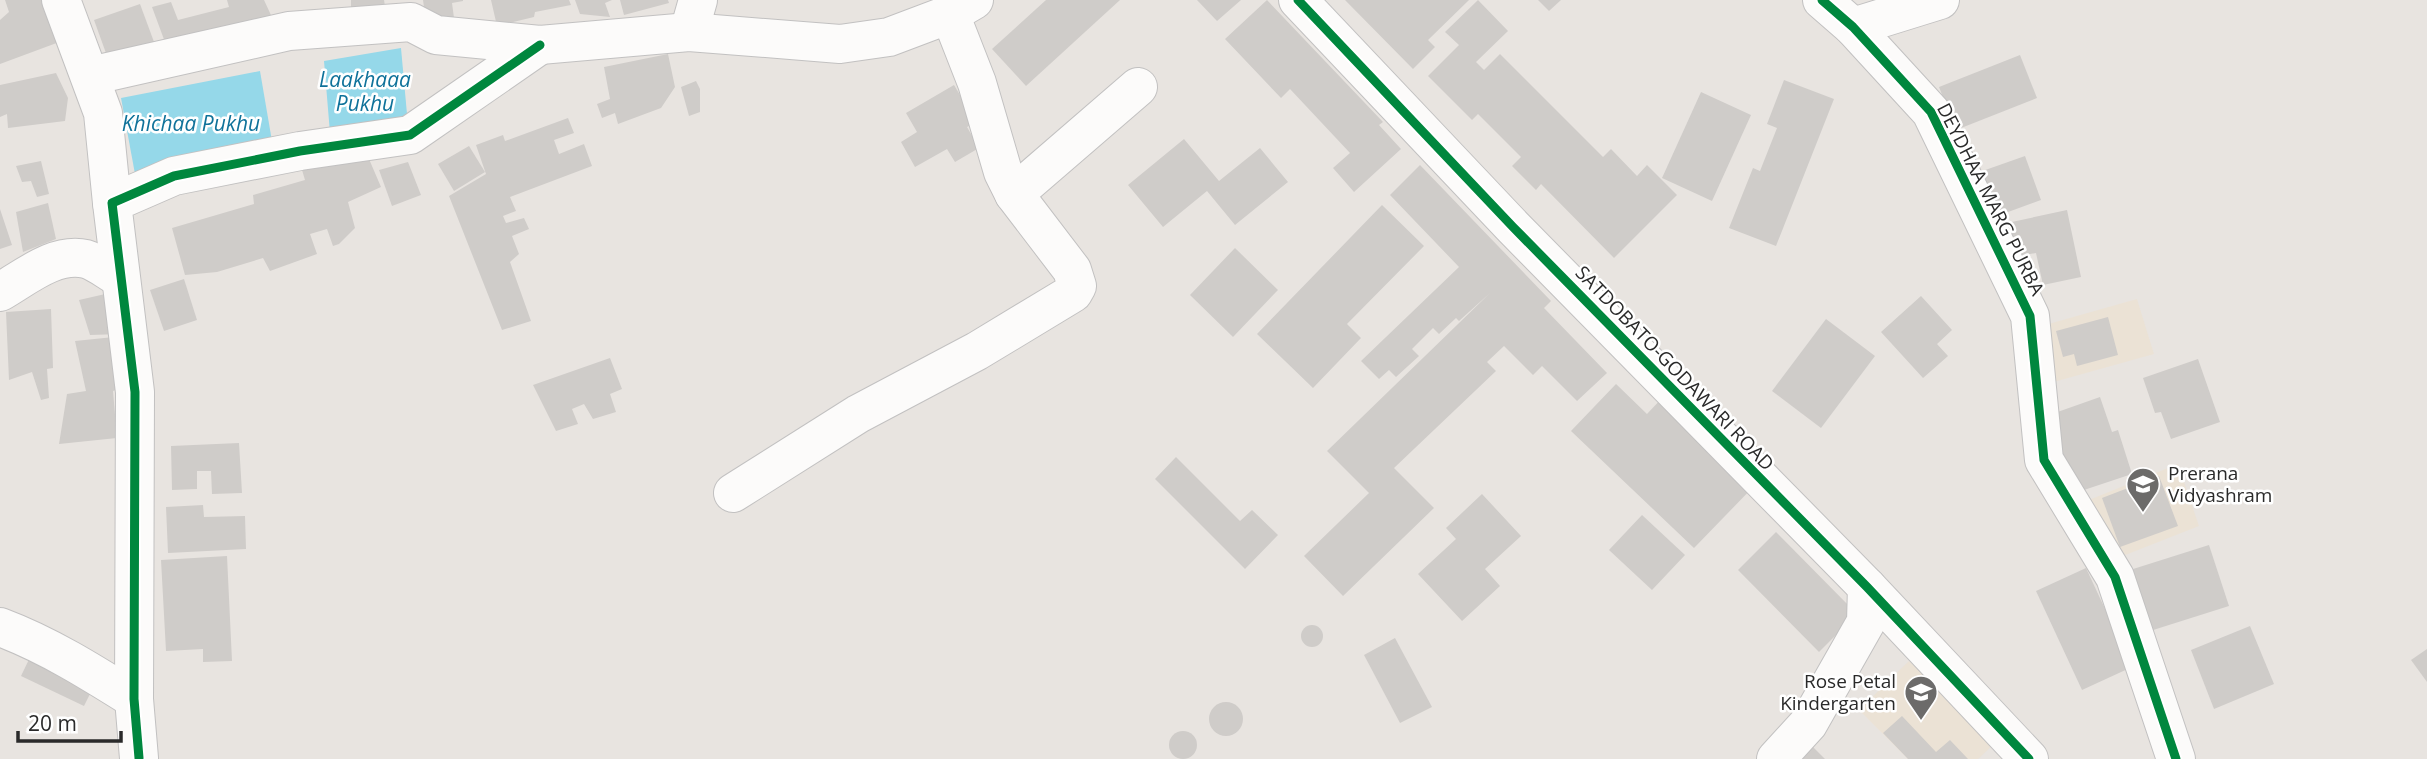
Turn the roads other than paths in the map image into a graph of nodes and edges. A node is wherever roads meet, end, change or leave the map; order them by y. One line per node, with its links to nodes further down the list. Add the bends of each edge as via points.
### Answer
1 (61, 0): 9 (street)
2 (1298, 0): 16 (street, SATDOBATO-GODAWARI ROAD, via 1513,227)
3 (1822, 0): 7 (street, DEYDHAA MARG PURBA)
4 (1940, 0): 7 (street)
5 (962, 7): 6 (street, via 889,37 841,44); 11 (street, via 977,83)
6 (693, 16): 8 (street)
7 (1853, 27): 22 (street, DEYDHAA MARG PURBA, via 1931,112 2030,316 2044,460 2115,577)
8 (540, 45): 9 (street, via 436,35 411,22 289,31); 12 (street, via 410,135 174,176)
9 (90, 76): 12 (street, via 103,113)
10 (1138, 87): 11 (street)
11 (1014, 194): 15 (street, via 1072,270 1077,286 1073,293 858,414)
12 (112, 203): 13 (street)
13 (120, 278): 14 (street, via 88,260 66,257); 18 (street, via 135,392)
14 (0, 292)
15 (733, 493)
16 (1867, 587): 20 (street, via 1866,622 1808,724); 21 (street, SATDOBATO-GODAWARI ROAD)
17 (0, 627): 18 (street, via 28,637)
18 (134, 699): 19 (street)
19 (140, 759)
20 (1776, 759)
21 (2029, 759)
22 (2176, 759)

